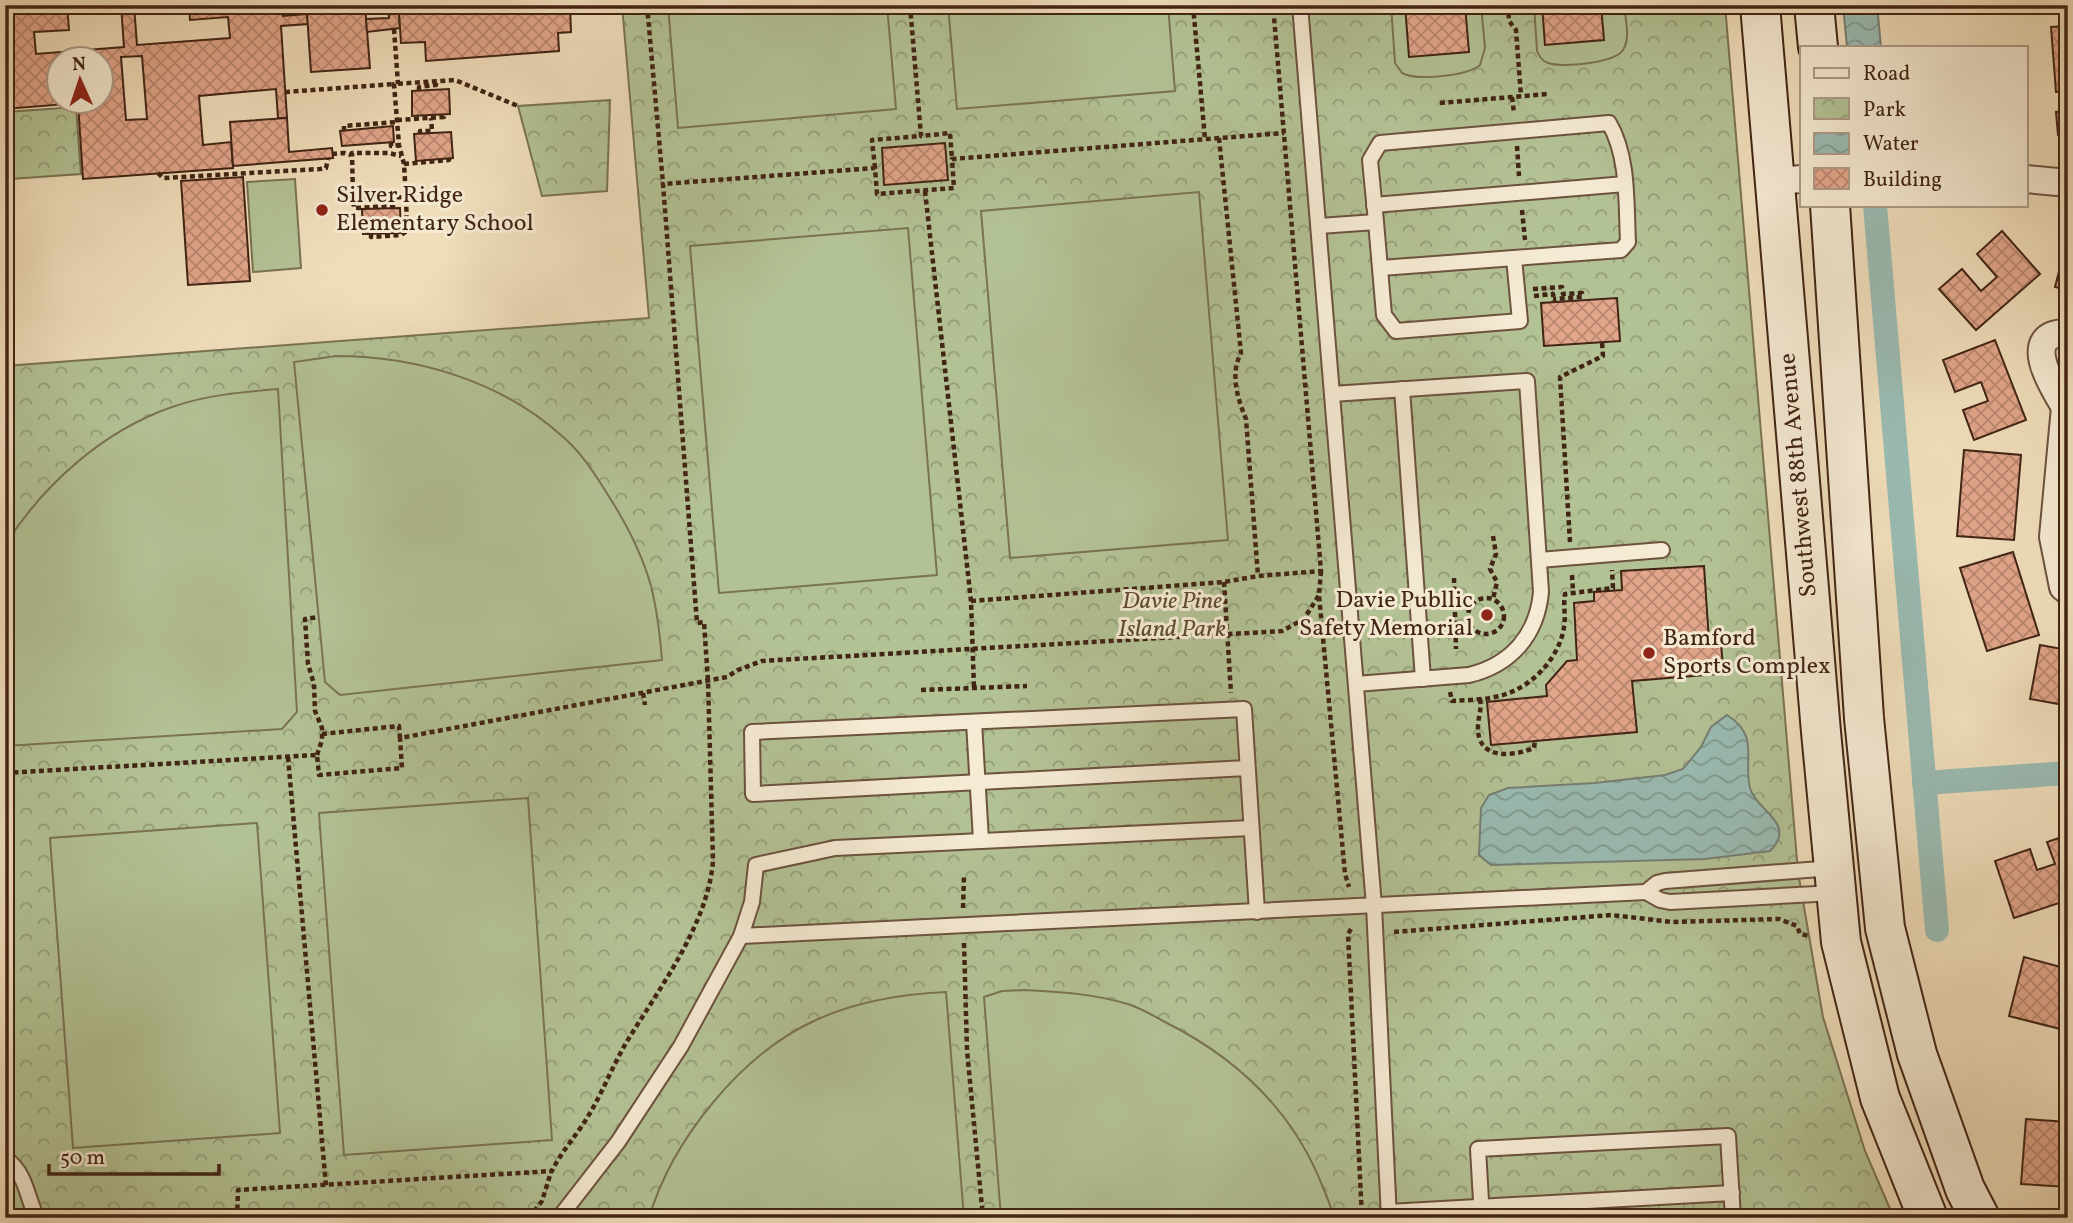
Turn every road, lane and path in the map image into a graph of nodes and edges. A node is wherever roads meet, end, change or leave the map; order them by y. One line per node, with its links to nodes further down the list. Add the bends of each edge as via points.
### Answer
1 (647, 5): 46 (path)
2 (910, 5): 27 (path)
3 (1193, 5): 29 (path)
4 (1273, 5): 25 (path)
5 (1300, 5): 56 (lane)
6 (1508, 5): 16 (path, via 1509,21 1516,30)
7 (1760, 5): 44 (main road, Southwest 88th Avenue)
8 (1814, 5): 10 (main road)
9 (394, 29): 12 (path)
10 (1818, 46)
11 (436, 81): 12 (path); 13 (path, via 436,85); 19 (path, via 455,80)
12 (396, 84): 14 (path); 23 (path)
13 (419, 90)
14 (285, 92)
15 (1548, 94): 16 (path)
16 (1521, 96): 17 (path)
17 (1512, 97): 18 (path); 22 (path)
18 (1440, 103)
19 (518, 106)
20 (444, 115): 21 (path)
21 (431, 118): 23 (path); 26 (path, via 432,131)
22 (1514, 118)
23 (397, 121): 24 (path, via 344,126); 32 (path)
24 (344, 131)
25 (1284, 133): 28 (path); 73 (path)
26 (420, 134)
27 (922, 136): 38 (path, via 950,133); 40 (path, via 872,140)
28 (1219, 138): 29 (path); 74 (path, via 1241,353 1234,366 1238,400 1246,419)
29 (1205, 139): 38 (path)
30 (391, 142): 32 (path, via 391,146)
31 (1516, 143): 43 (path)
32 (399, 145): 35 (path)
33 (332, 154): 34 (path)
34 (351, 155): 35 (path); 50 (path)
35 (402, 156): 39 (path)
36 (328, 159): 41 (path, via 326,168 307,171 163,178)
37 (449, 159): 39 (path)
38 (952, 159): 48 (path, via 954,188)
39 (404, 164): 49 (path)
40 (875, 167): 46 (path); 48 (path, via 877,194)
41 (158, 173)
42 (2028, 179): 45 (street)
43 (1519, 180)
44 (1788, 180): 110 (main road, Southwest 88th Avenue)
45 (2068, 183)
46 (663, 184): 89 (path, via 697,623 704,622)
47 (1625, 184): 51 (lane); 51 (lane, via 1619,139 1609,123 1596,124 1380,143 1370,160); 59 (lane, via 1628,242 1621,250)
48 (925, 191): 81 (path)
49 (406, 197): 50 (path); 57 (path, via 408,226 404,234 372,237)
50 (353, 199): 54 (path, via 354,208)
51 (1374, 205): 55 (lane)
52 (1830, 206): 135 (main road, Southwest 88th Avenue, via 1864,718 1885,928 1917,1054 1965,1189)
53 (1522, 207): 58 (path)
54 (393, 208)
55 (1376, 222): 56 (lane); 60 (lane)
56 (1319, 226): 66 (lane)
57 (371, 233)
58 (1525, 244)
59 (1514, 258): 60 (lane); 60 (lane, via 1520,321 1396,331 1384,315)
60 (1381, 268)
61 (1528, 290): 62 (path, via 1562,287 1563,294 1582,293 1582,297 1554,301 1553,295)
62 (1547, 295)
63 (2068, 333): 67 (street, via 2054,334 2042,347 2051,385)
64 (1602, 342): 69 (path, via 1603,356 1560,377)
65 (1402, 390): 66 (lane); 71 (lane, via 1527,381); 88 (lane)
66 (1332, 394): 91 (lane)
67 (2066, 404): 78 (street, via 2053,537 2063,587)
68 (1493, 536): 80 (path, via 1496,554 1490,569 1497,582)
69 (1570, 550)
70 (1662, 550): 71 (lane)
71 (1539, 560): 88 (lane, via 1540,606 1522,645 1483,672)
72 (1571, 566): 77 (path)
73 (1321, 571): 74 (path); 79 (path)
74 (1258, 576): 76 (path)
75 (1454, 578): 84 (path)
76 (1224, 582): 81 (path); 85 (path)
77 (1573, 591)
78 (2068, 591)
79 (1319, 595): 85 (path, via 1304,619 1289,629); 111 (path)
80 (1493, 599): 83 (path, via 1472,603 1467,615); 83 (path, via 1505,615 1497,631 1480,634)
81 (971, 601): 86 (path)
82 (318, 617): 99 (path, via 305,619 308,664)
83 (1470, 625): 84 (path)
84 (1456, 632): 87 (path)
85 (1228, 634): 86 (path); 90 (path)
86 (972, 649): 89 (path, via 762,661); 93 (path)
87 (1456, 649)
88 (1423, 680): 91 (lane)
89 (708, 681): 95 (path); 122 (path, via 713,848 709,884 661,989)
90 (1231, 682)
91 (1356, 684): 113 (lane)
92 (1027, 686): 93 (path)
93 (974, 688): 94 (path)
94 (921, 690)
95 (643, 693): 97 (path); 100 (path)
96 (1480, 699): 101 (path, via 1478,736 1490,752 1525,752 1534,748)
97 (645, 705)
98 (974, 722): 104 (lane, via 1244,709); 106 (lane); 106 (lane, via 752,732 753,794)
99 (322, 734): 100 (path, via 399,726); 102 (path)
100 (400, 738): 102 (path, via 402,768 319,775)
101 (1535, 741)
102 (317, 755): 103 (path)
103 (288, 757): 105 (path); 123 (path)
104 (1247, 768): 106 (lane); 107 (lane)
105 (5, 774)
106 (978, 783): 108 (lane)
107 (1251, 828): 108 (lane); 115 (lane)
108 (981, 840): 118 (lane, via 835,848 757,865)
109 (964, 876): 114 (path)
110 (1835, 880): 112 (lane, via 1665,880); 112 (lane, via 1670,902); 134 (main road, Southwest 88th Avenue, via 1842,942 1870,1066)
111 (1349, 887)
112 (1646, 892): 113 (lane)
113 (1374, 906): 115 (lane); 126 (lane)
114 (963, 912)
115 (1257, 912): 118 (lane)
116 (1394, 932): 119 (path, via 1611,915 1672,922 1779,919)
117 (1356, 933): 132 (path, via 1350,931)
118 (741, 936): 130 (lane, via 674,1056 618,1142)
119 (1811, 936)
120 (964, 938): 131 (path, via 967,1050)
121 (5, 1158): 127 (lane, via 17,1166)
122 (552, 1171): 123 (path); 129 (path, via 542,1201)
123 (326, 1186): 128 (path, via 238,1190)
124 (1732, 1192): 125 (lane); 125 (lane, via 1728,1136 1478,1149); 133 (lane)
125 (1482, 1213): 126 (lane)
126 (1389, 1215)
127 (37, 1218)
128 (237, 1218)
129 (529, 1218)
130 (559, 1218)
131 (983, 1218)
132 (1362, 1218)
133 (1733, 1218)
134 (1928, 1218)
135 (1980, 1218)

